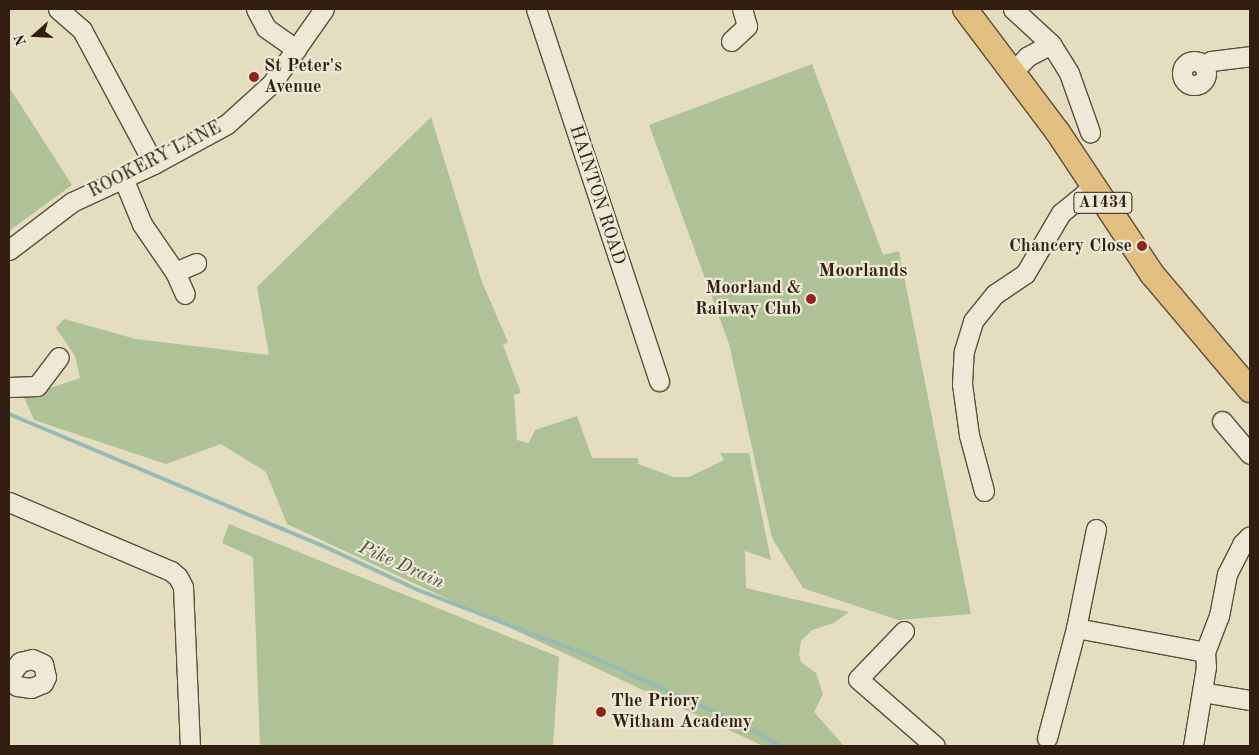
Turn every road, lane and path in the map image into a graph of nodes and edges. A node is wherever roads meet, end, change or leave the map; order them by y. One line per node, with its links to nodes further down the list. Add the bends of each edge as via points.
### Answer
1 (58, 9): 15 (street, via 82,30)
2 (256, 9): 10 (street, via 266,28)
3 (324, 9): 10 (street, ROOKERY LANE)
4 (536, 9): 23 (street, HAINTON ROAD)
5 (742, 9): 8 (street, via 747,26)
6 (965, 9): 13 (main road, A1434)
7 (1013, 9): 9 (street)
8 (731, 41)
9 (1051, 44): 13 (street, via 1028,57); 14 (street, via 1069,74)
10 (296, 50): 15 (street, ROOKERY LANE, via 272,83 242,112 210,136)
11 (1250, 56): 12 (street, via 1211,61)
12 (1204, 68)
13 (1014, 71): 17 (main road, A1434)
14 (1090, 132)
15 (154, 164): 16 (street, ROOKERY LANE)
16 (123, 178): 18 (street, ROOKERY LANE, via 72,202); 20 (street, via 142,224)
17 (1093, 187): 25 (main road, A1434, via 1152,274); 28 (street, via 1061,213 1025,274 995,294 973,321 964,351 962,384 969,435)
18 (9, 250)
19 (196, 263): 20 (street)
20 (175, 272): 21 (street)
21 (185, 294)
22 (59, 357): 24 (street, via 37,386)
23 (659, 381)
24 (9, 387)
25 (1250, 390)
26 (1222, 421): 27 (street)
27 (1250, 454)
28 (984, 491)
29 (9, 502): 38 (street, via 171,571 178,577 183,586)
30 (1096, 529): 32 (street)
31 (1250, 536): 34 (street, via 1234,557 1227,574 1219,616)
32 (1076, 628): 34 (street); 37 (street)
33 (904, 631): 39 (street, via 858,678)
34 (1205, 652): 35 (street)
35 (1202, 692): 36 (street); 40 (street)
36 (1250, 700)
37 (1047, 738)
38 (190, 746)
39 (935, 746)
40 (1193, 746)

